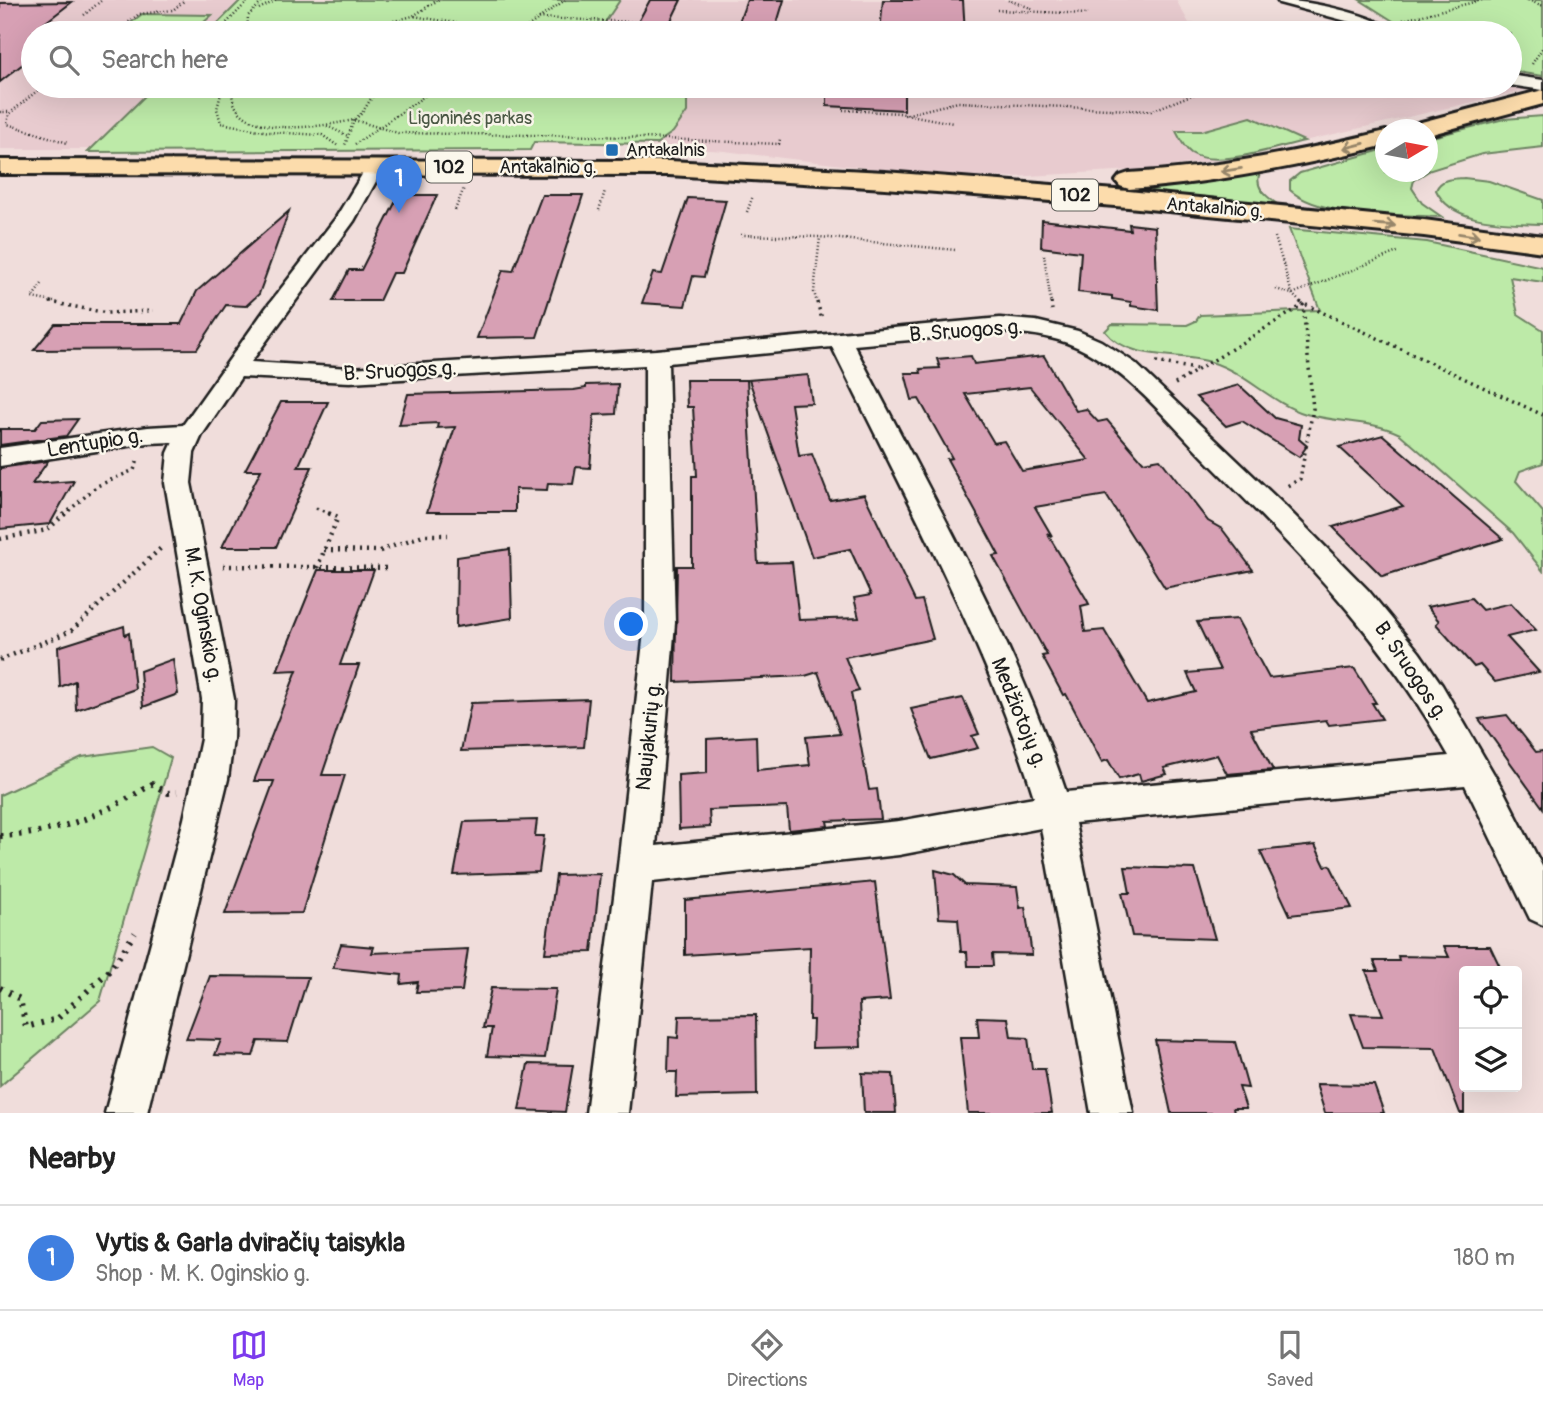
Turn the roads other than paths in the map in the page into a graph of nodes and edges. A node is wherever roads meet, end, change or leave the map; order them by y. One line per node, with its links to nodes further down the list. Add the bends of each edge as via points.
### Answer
1 (1284, 0): 2 (street)
2 (1363, 21)
3 (1522, 82): 4 (street)
4 (1543, 85)
5 (1543, 97): 7 (main road)
6 (1543, 110): 7 (main road)
7 (1476, 115): 8 (main road)
8 (1438, 125)
9 (1375, 140): 10 (main road, Antakalnio g. / 102, one-way to 10)
10 (1323, 153): 13 (main road, Antakalnio g. / 102, one-way to 13, via 1155,180); 14 (main road, via 1280,175 1279,189 1299,205)
11 (0, 167): 12 (main road, Antakalnio g. / 102)
12 (375, 167): 13 (main road, Antakalnio g. / 102, via 669,168); 18 (street, M. K. Oginskio g., via 344,221)
13 (885, 180): 14 (main road, Antakalnio g. / 102)
14 (1346, 221): 15 (main road, Antakalnio g. / 102, one-way to 15)
15 (1543, 247)
16 (835, 343): 17 (street, B. Sruogos g.); 21 (street, B. Sruogos g., via 1000,325 1034,326 1096,347 1157,396 1379,621 1432,695); 22 (street, Medžiotojų g., via 995,651 1032,738)
17 (656, 357): 18 (street, B. Sruogos g., via 350,375); 23 (street, Naujakurių g., via 660,623)
18 (235, 369): 19 (street, M. K. Oginskio g.)
19 (190, 433): 20 (street, Lentupio g.); 25 (street, M. K. Oginskio g., via 177,468 220,727)
20 (0, 457)
21 (1472, 769): 22 (street); 24 (street, B. Sruogos g.)
22 (1055, 809): 23 (street, via 879,840); 27 (street, Medžiotojų g.)
23 (636, 866): 26 (street, Naujakurių g.)
24 (1543, 906)
25 (126, 1113)
26 (607, 1113)
27 (1112, 1113)

